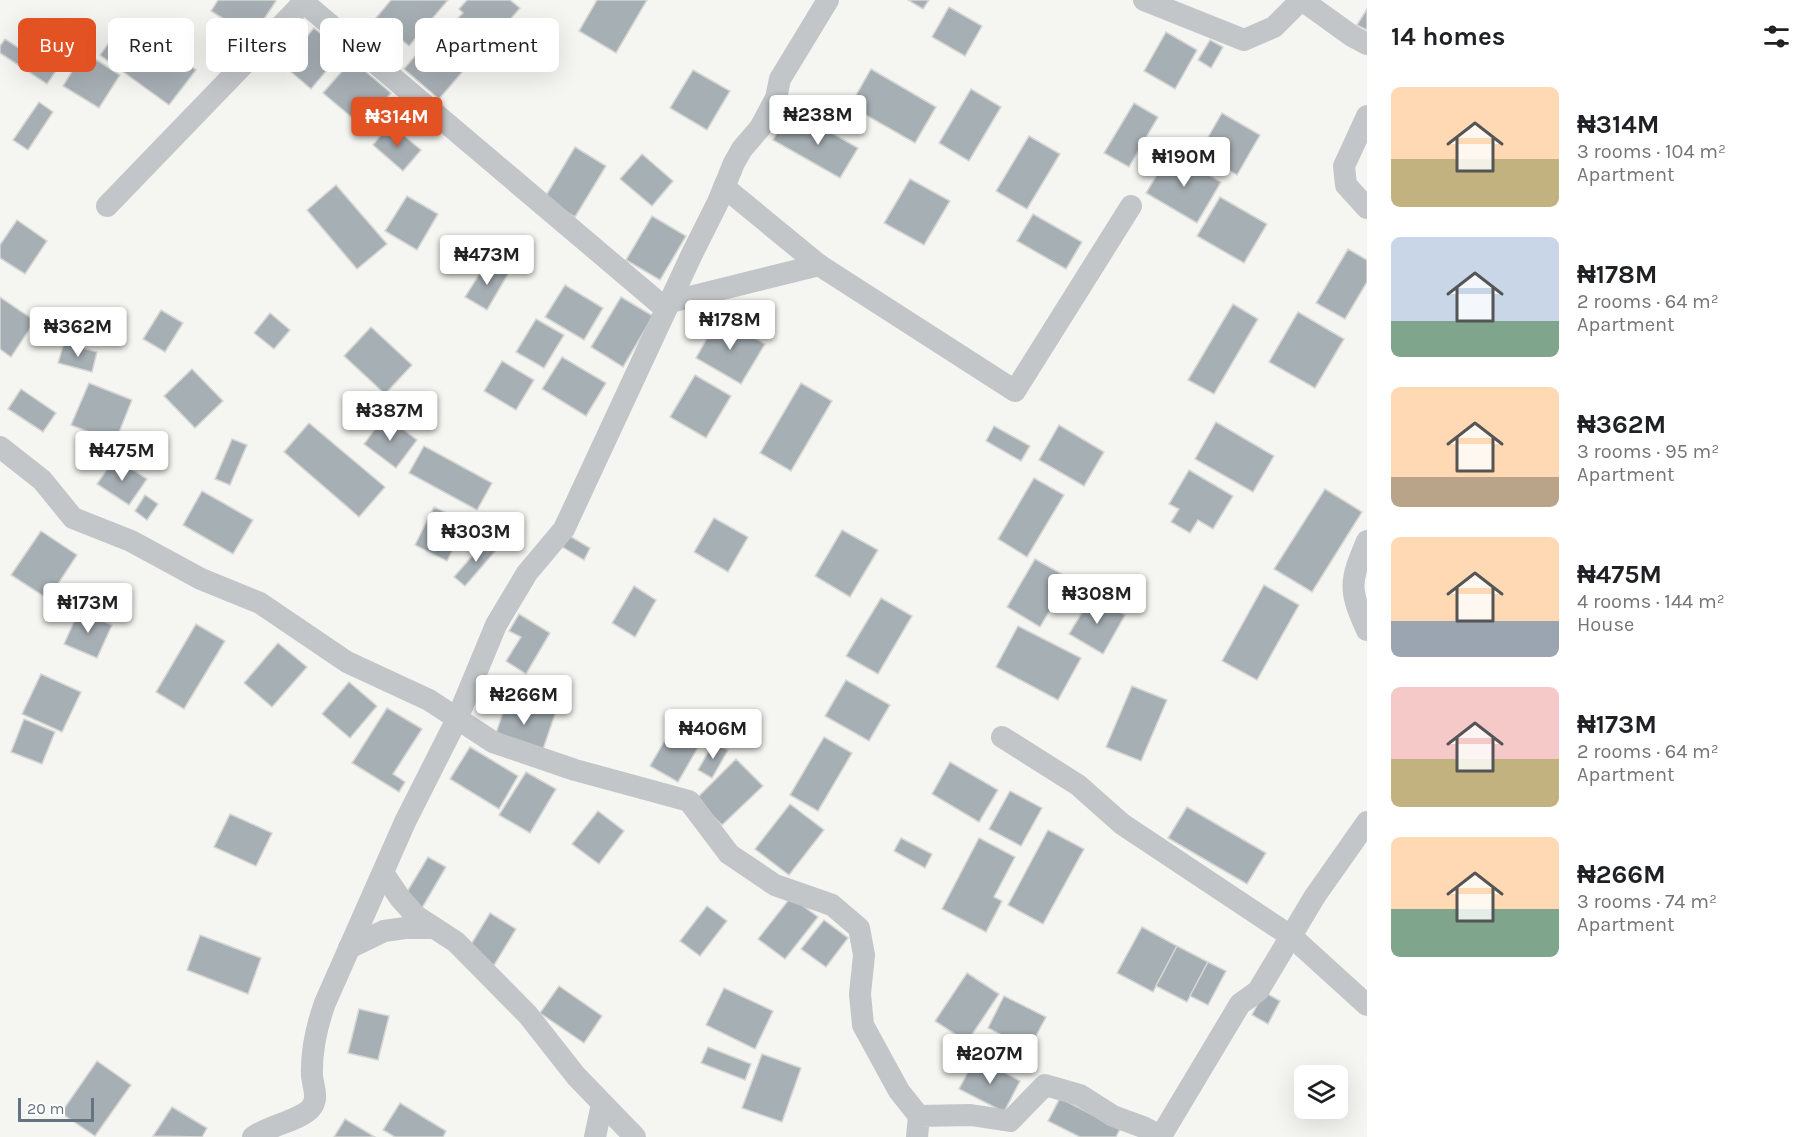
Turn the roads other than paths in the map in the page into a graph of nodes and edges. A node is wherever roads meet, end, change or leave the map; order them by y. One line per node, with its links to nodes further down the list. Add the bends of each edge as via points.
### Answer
1 (828, 0): 7 (street, via 780,79 770,111 742,149)
2 (1144, 0): 3 (street, via 1244,40 1274,27)
3 (1302, 0): 5 (street)
4 (302, 1): 8 (street); 12 (street)
5 (1367, 44)
6 (1367, 116): 10 (street, via 1344,166 1346,185)
7 (724, 187): 11 (street); 12 (street)
8 (107, 206)
9 (1131, 206): 11 (street, via 1015,391)
10 (1367, 208)
11 (819, 265): 12 (street)
12 (668, 306): 16 (street, via 564,529 536,560 505,608)
13 (0, 447): 16 (street, via 42,480 73,518 131,541 201,579 260,603 347,662 429,700)
14 (1367, 541): 15 (street, via 1353,573 1354,603)
15 (1367, 630)
16 (457, 719): 19 (street); 25 (street, via 493,742 574,770 689,801 729,854 776,885 832,905 859,928 864,955 860,993 863,1025)
17 (1002, 737): 21 (street, via 1078,785 1122,824)
18 (1367, 822): 21 (street, via 1315,896)
19 (383, 873): 20 (street, via 411,910); 22 (street)
20 (434, 928): 22 (street, via 384,931); 24 (street, via 456,942 528,1015)
21 (1292, 937): 23 (street); 29 (street, via 1258,991 1240,1004)
22 (349, 948): 26 (street, via 315,1031 315,1096 311,1107)
23 (1367, 1005)
24 (602, 1104): 27 (street); 28 (street)
25 (918, 1126): 29 (street, via 971,1115 1010,1121 1046,1085 1080,1095 1113,1116)
26 (253, 1137)
27 (595, 1137)
28 (635, 1137)
29 (1161, 1137)

